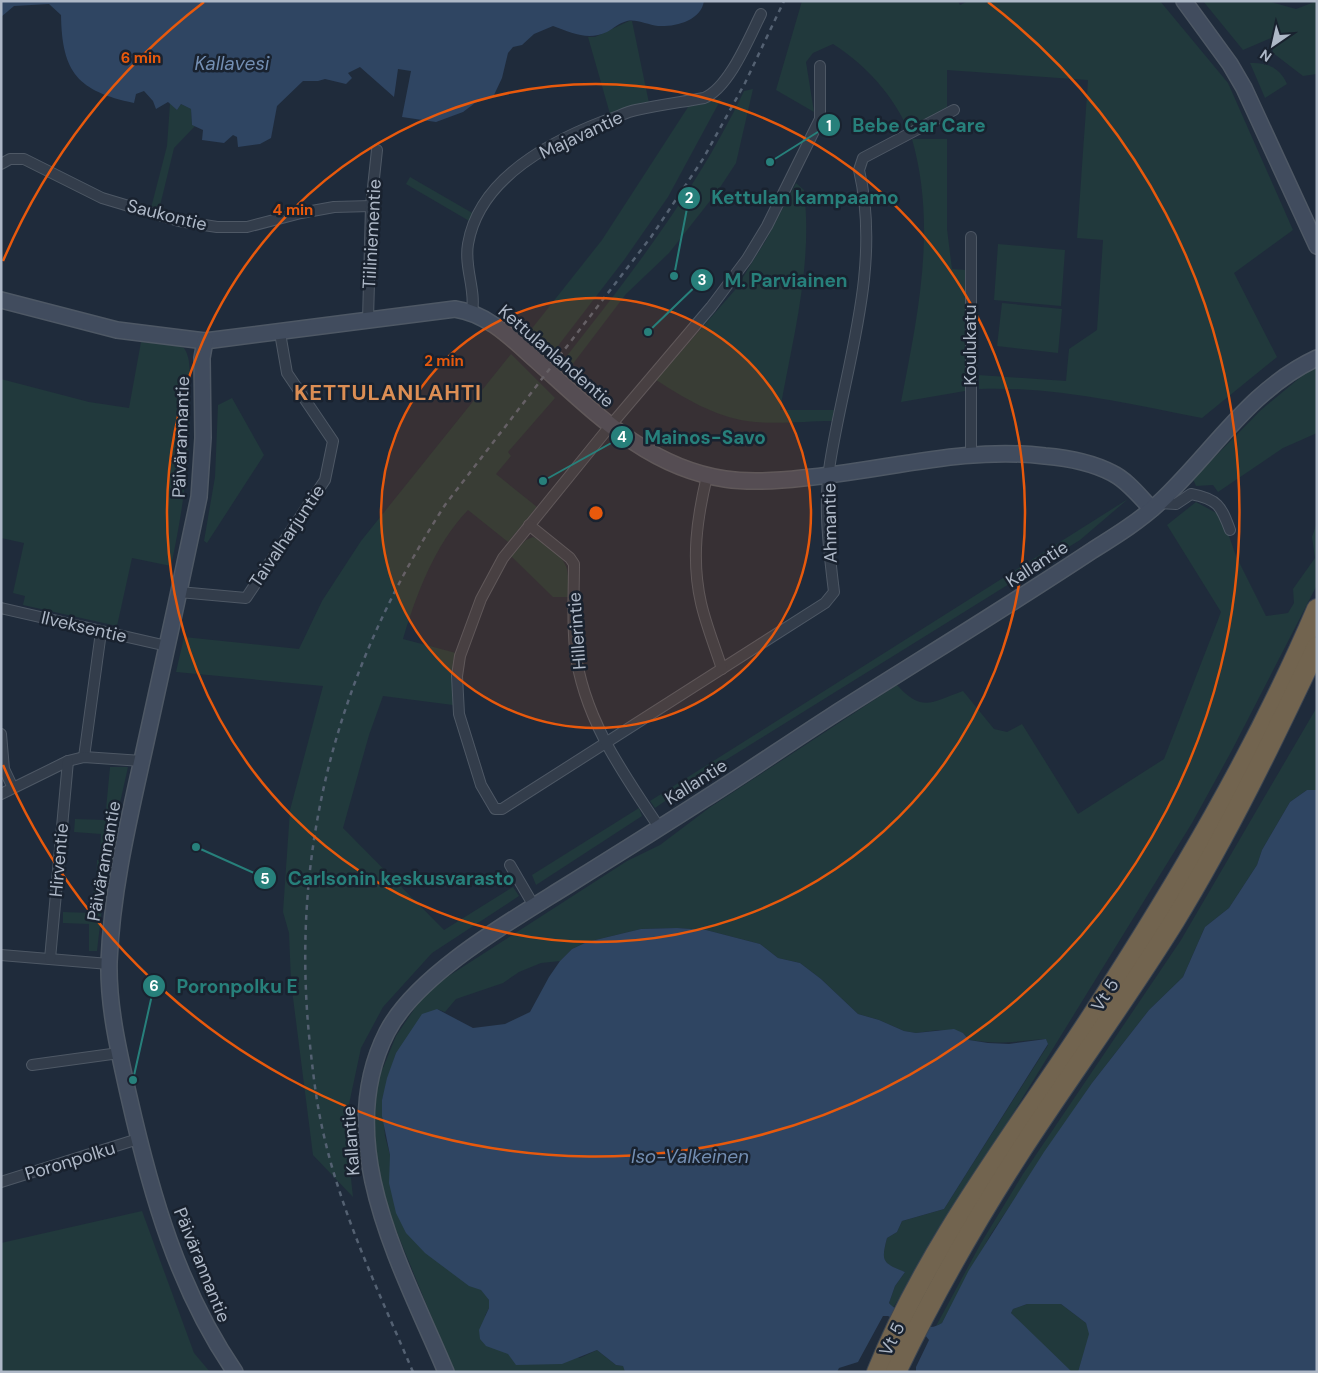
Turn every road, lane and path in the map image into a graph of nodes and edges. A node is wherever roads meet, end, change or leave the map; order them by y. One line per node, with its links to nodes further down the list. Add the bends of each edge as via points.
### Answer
1 (1184, 1): 9 (street, via 1244,88)
2 (761, 14): 11 (street, Majavantie, via 714,94 635,110 594,125 561,139 531,158 500,184 480,210 468,243 466,266 474,299)
3 (820, 66): 16 (street, via 820,119 767,226 711,308)
4 (954, 110): 19 (street, Ahmantie, via 863,158 860,163 867,219 864,272)
5 (377, 150): 7 (street, Tiiliniementie)
6 (1, 164): 7 (street, Saukontie, via 10,159 24,159 102,198 180,221 217,227 247,227 334,207)
7 (372, 206): 12 (street, Tiiliniementie)
8 (971, 237): 17 (street, Koulukatu)
9 (1317, 246)
10 (1, 300): 14 (street, Kettulanlahdentie, via 117,330)
11 (472, 312): 12 (street, Kettulanlahdentie, via 455,309); 16 (street, Kettulanlahdentie, via 509,336)
12 (368, 320): 13 (street, Kettulanlahdentie)
13 (280, 333): 14 (street, Kettulanlahdentie); 23 (street, Taivalharjuntie, via 287,373 333,441 326,480 246,598)
14 (205, 341): 23 (street, Päivärannantie, via 199,497)
15 (1317, 358): 20 (street, Kallantie, via 1271,386 1248,406)
16 (610, 426): 18 (street, Kettulanlahdentie, via 654,456); 21 (street)
17 (971, 454): 19 (street, Kettulanlahdentie); 20 (street, Kettulanlahdentie, via 1028,454 1090,463 1114,473)
18 (707, 476): 19 (street, Kettulanlahdentie, via 760,482); 29 (street, via 698,510 695,540 698,582 701,603)
19 (829, 476): 29 (street, Ahmantie, via 826,531 834,592 825,603)
20 (1155, 506): 22 (street, via 1176,504 1192,494 1207,497 1217,503); 37 (street, Kallantie, via 1036,588)
21 (529, 525): 31 (street, Hillerintie, via 574,564 575,650 590,708); 31 (street, Ahmantie, via 503,558 481,599 460,656 457,676 459,714 470,756 495,809 502,809)
22 (1230, 530)
23 (179, 592): 27 (street, Päivärannantie)
24 (1, 608): 26 (street, Ilveksentie)
25 (1317, 609): 47 (highway, Vt 5, via 1270,709 1160,910 954,1224)
26 (101, 632): 27 (street, Ilveksentie); 32 (street)
27 (167, 646): 33 (street, Päivärannantie)
28 (1317, 647): 47 (highway, Vt 5, via 1233,816 1175,920)
29 (722, 669): 31 (street, Ahmantie)
30 (1, 734): 35 (street, via 4,769)
31 (605, 743): 37 (street, Hillerintie)
32 (84, 757): 33 (street); 34 (street)
33 (142, 761): 42 (street, Päivärannantie, via 117,876)
34 (68, 762): 35 (street); 41 (street, Hirventie)
35 (12, 788): 36 (street)
36 (1, 794)
37 (659, 827): 39 (street, Kallantie)
38 (510, 865): 39 (street)
39 (534, 906): 49 (street, Kallantie, via 434,975 408,1003 388,1030 367,1091 367,1154 373,1188)
40 (1, 955): 41 (street)
41 (50, 959): 42 (street)
42 (109, 964): 43 (street, Päivärannantie, via 111,1005)
43 (119, 1053): 44 (street); 45 (street, Päivärannantie)
44 (32, 1065)
45 (138, 1139): 46 (street, Poronpolku); 48 (street, Päivärannantie, via 153,1193 185,1281 211,1337)
46 (1, 1182)
47 (910, 1322): 50 (highway, Vt 5); 51 (highway, Vt 5)
48 (234, 1372)
49 (446, 1372)
50 (876, 1372)
51 (896, 1372)

